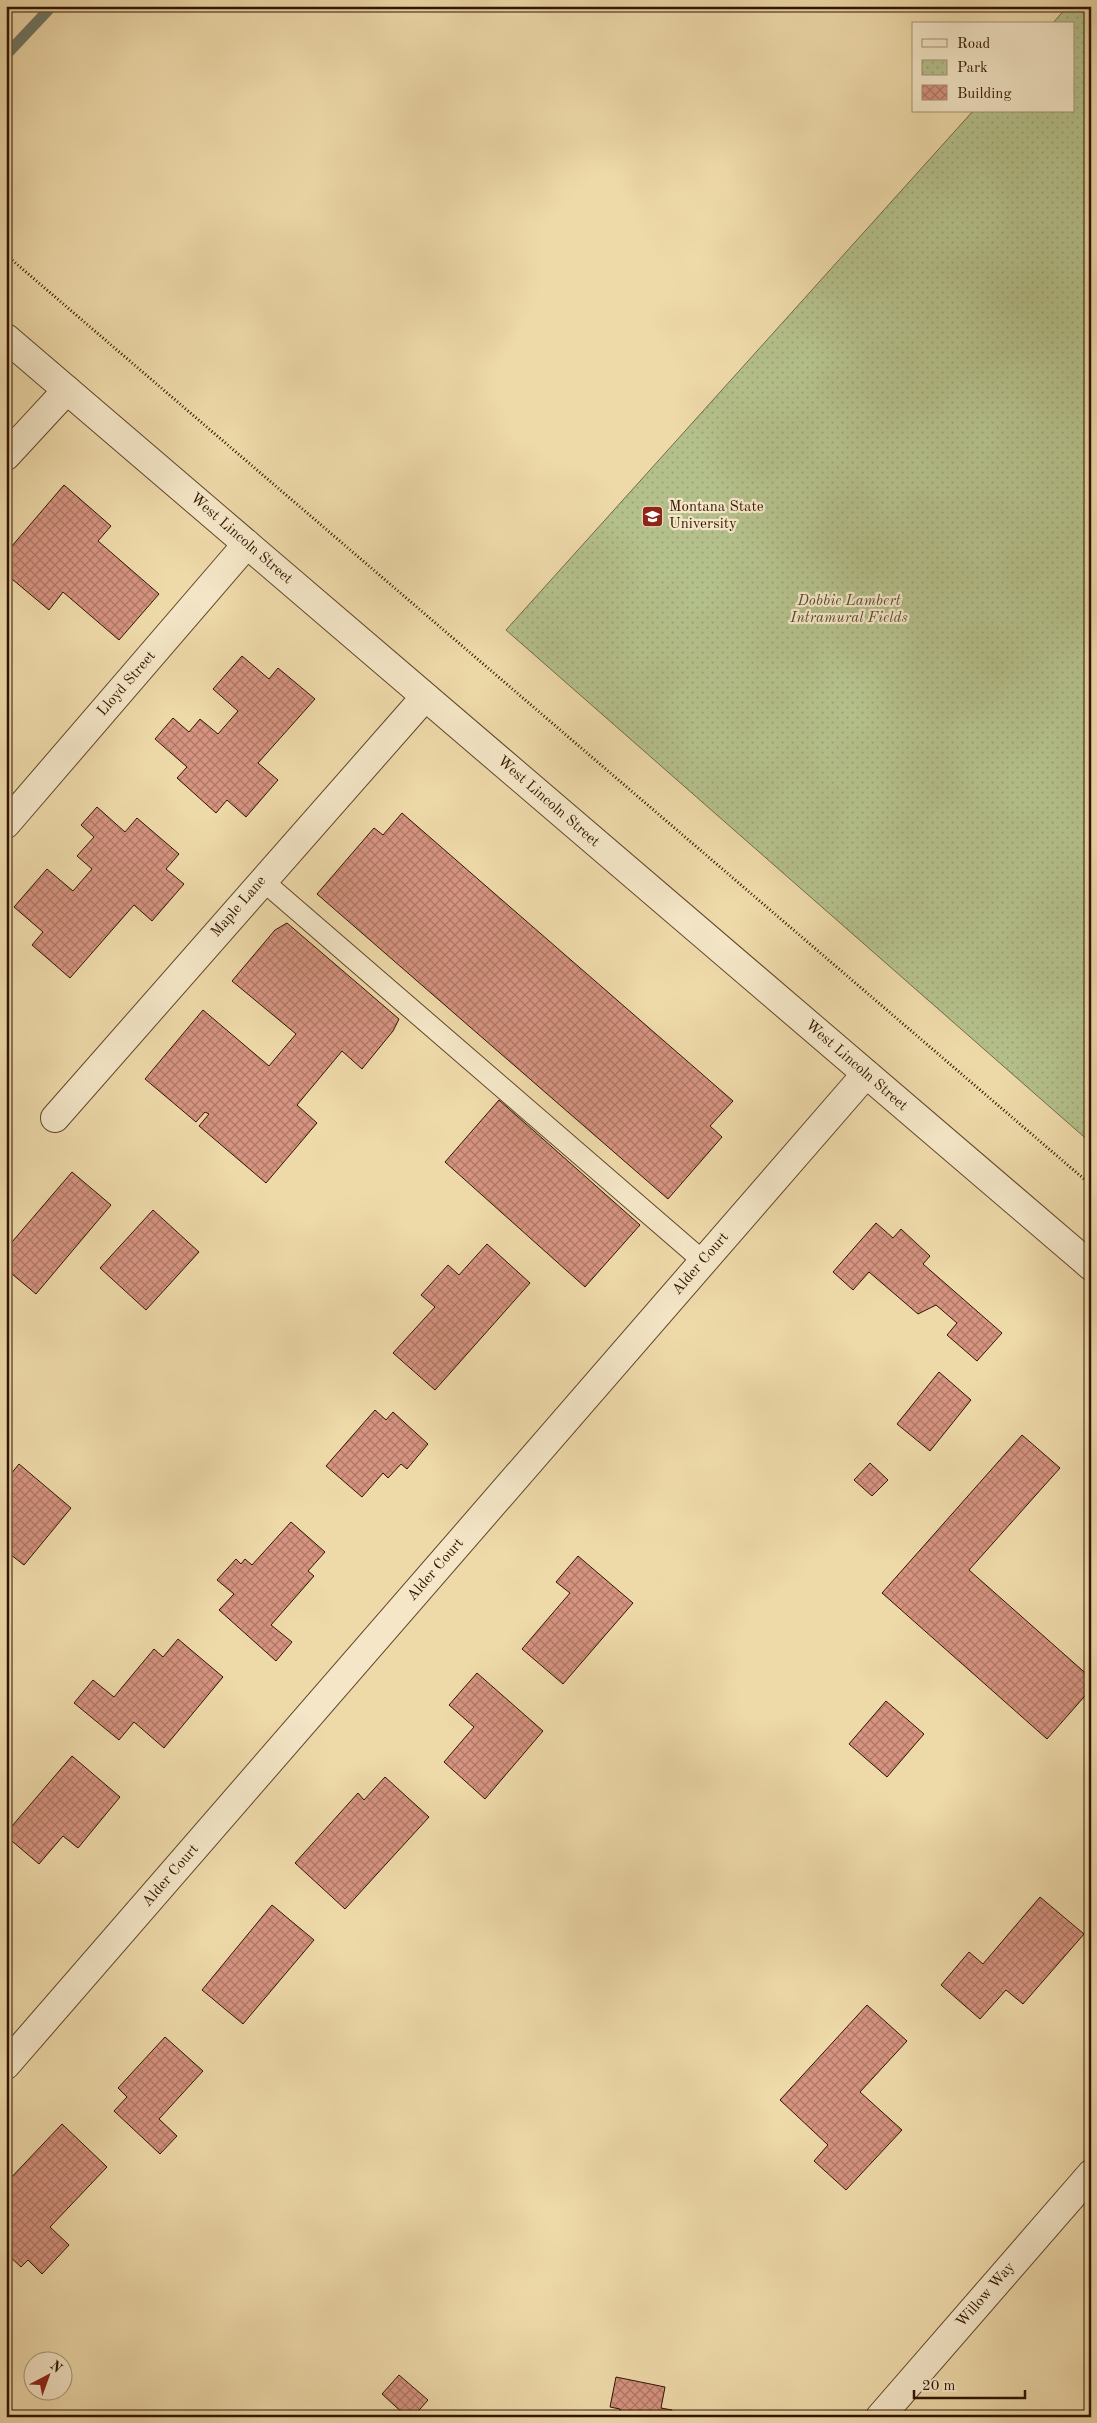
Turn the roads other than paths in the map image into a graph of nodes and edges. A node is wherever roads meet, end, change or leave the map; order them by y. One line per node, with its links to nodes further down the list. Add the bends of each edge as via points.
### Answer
1 (6, 338): 2 (street, West Lincoln Street)
2 (67, 390): 3 (street); 4 (street, West Lincoln Street)
3 (6, 456)
4 (247, 544): 5 (street, West Lincoln Street); 6 (street, Lloyd Street)
5 (425, 696): 7 (street, Maple Lane); 8 (street, West Lincoln Street)
6 (6, 824)
7 (262, 880): 9 (street, Maple Lane); 10 (lane)
8 (866, 1074): 10 (street, Alder Court); 11 (street, West Lincoln Street)
9 (55, 1118)
10 (703, 1261): 12 (street, Alder Court)
11 (1091, 1266)
12 (6, 2065)
13 (1091, 2174): 14 (street, Willow Way)
14 (880, 2417)

